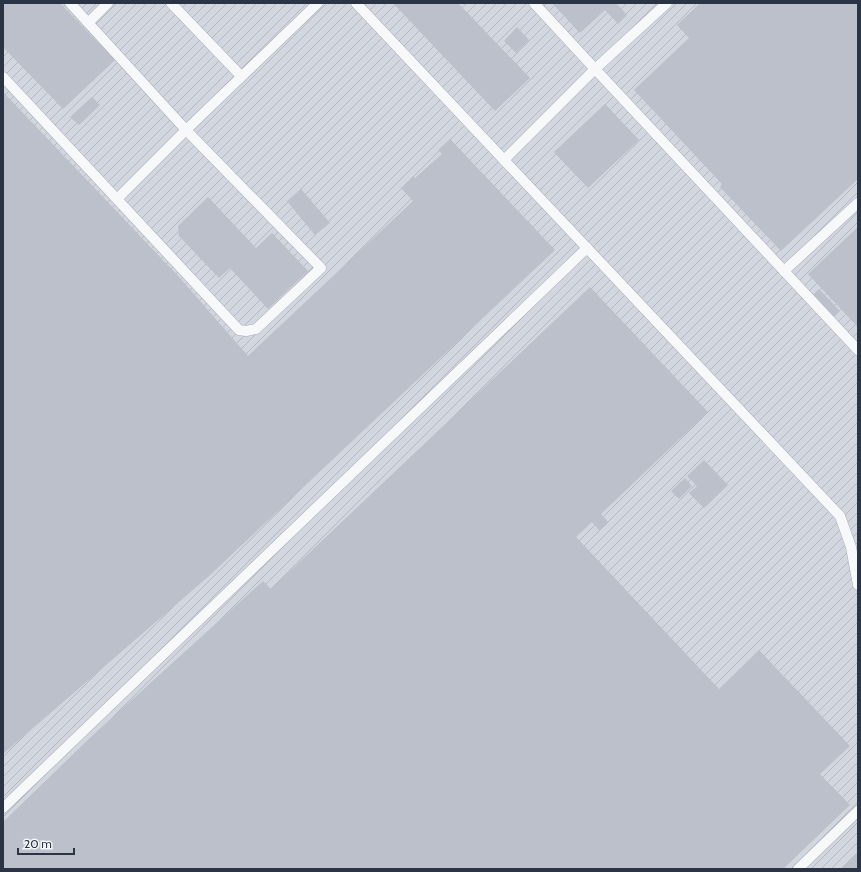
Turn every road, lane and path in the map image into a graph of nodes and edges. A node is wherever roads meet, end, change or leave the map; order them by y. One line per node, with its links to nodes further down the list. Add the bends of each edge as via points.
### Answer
1 (70, 3): 8 (lane)
2 (108, 3): 8 (lane)
3 (171, 3): 10 (lane)
4 (318, 3): 10 (lane)
5 (356, 3): 13 (lane)
6 (534, 3): 9 (lane)
7 (667, 3): 9 (lane)
8 (88, 23): 12 (lane)
9 (595, 68): 13 (lane); 17 (lane)
10 (241, 76): 12 (lane)
11 (3, 77): 14 (lane)
12 (186, 130): 14 (lane); 14 (lane, via 321,268 256,329 239,330)
13 (504, 160): 16 (lane)
14 (117, 199)
15 (858, 203): 17 (lane)
16 (587, 248): 19 (lane, via 840,516); 21 (lane)
17 (784, 271): 18 (lane)
18 (858, 350)
19 (856, 557): 20 (lane)
20 (858, 583)
21 (3, 808)
22 (858, 811): 23 (lane)
23 (798, 869)

